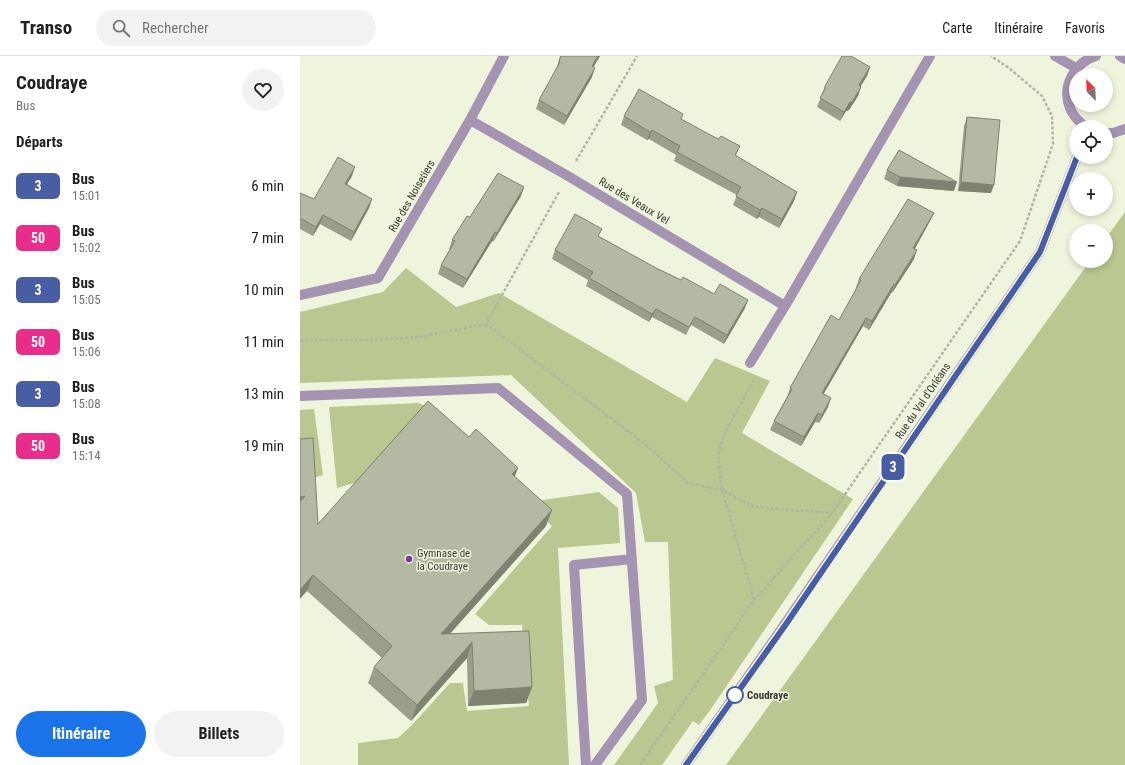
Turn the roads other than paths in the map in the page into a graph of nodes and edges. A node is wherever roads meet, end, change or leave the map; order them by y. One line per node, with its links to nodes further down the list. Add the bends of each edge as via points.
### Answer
1 (504, 56): 10 (street, Rue des Noisetiers)
2 (930, 56): 15 (street)
3 (1055, 56): 7 (street)
4 (1096, 56): 7 (street, via 1088,58)
5 (1120, 56): 6 (street)
6 (1125, 59)
7 (1076, 68)
8 (1069, 80): 9 (street)
9 (1069, 103)
10 (470, 120): 14 (street, Rue des Noisetiers, via 378,278); 15 (street, Rue des Veaux Vel)
11 (1125, 129): 12 (street)
12 (1113, 133)
13 (1074, 164): 21 (street, Rue du Val d'Orléans, via 1040,252 784,627)
14 (300, 295)
15 (785, 306): 16 (street)
16 (750, 363)
17 (300, 396): 18 (street, via 498,388 627,494)
18 (632, 559): 19 (street, via 574,565); 20 (street, via 642,700)
19 (586, 765)
20 (595, 765)
21 (686, 765)

